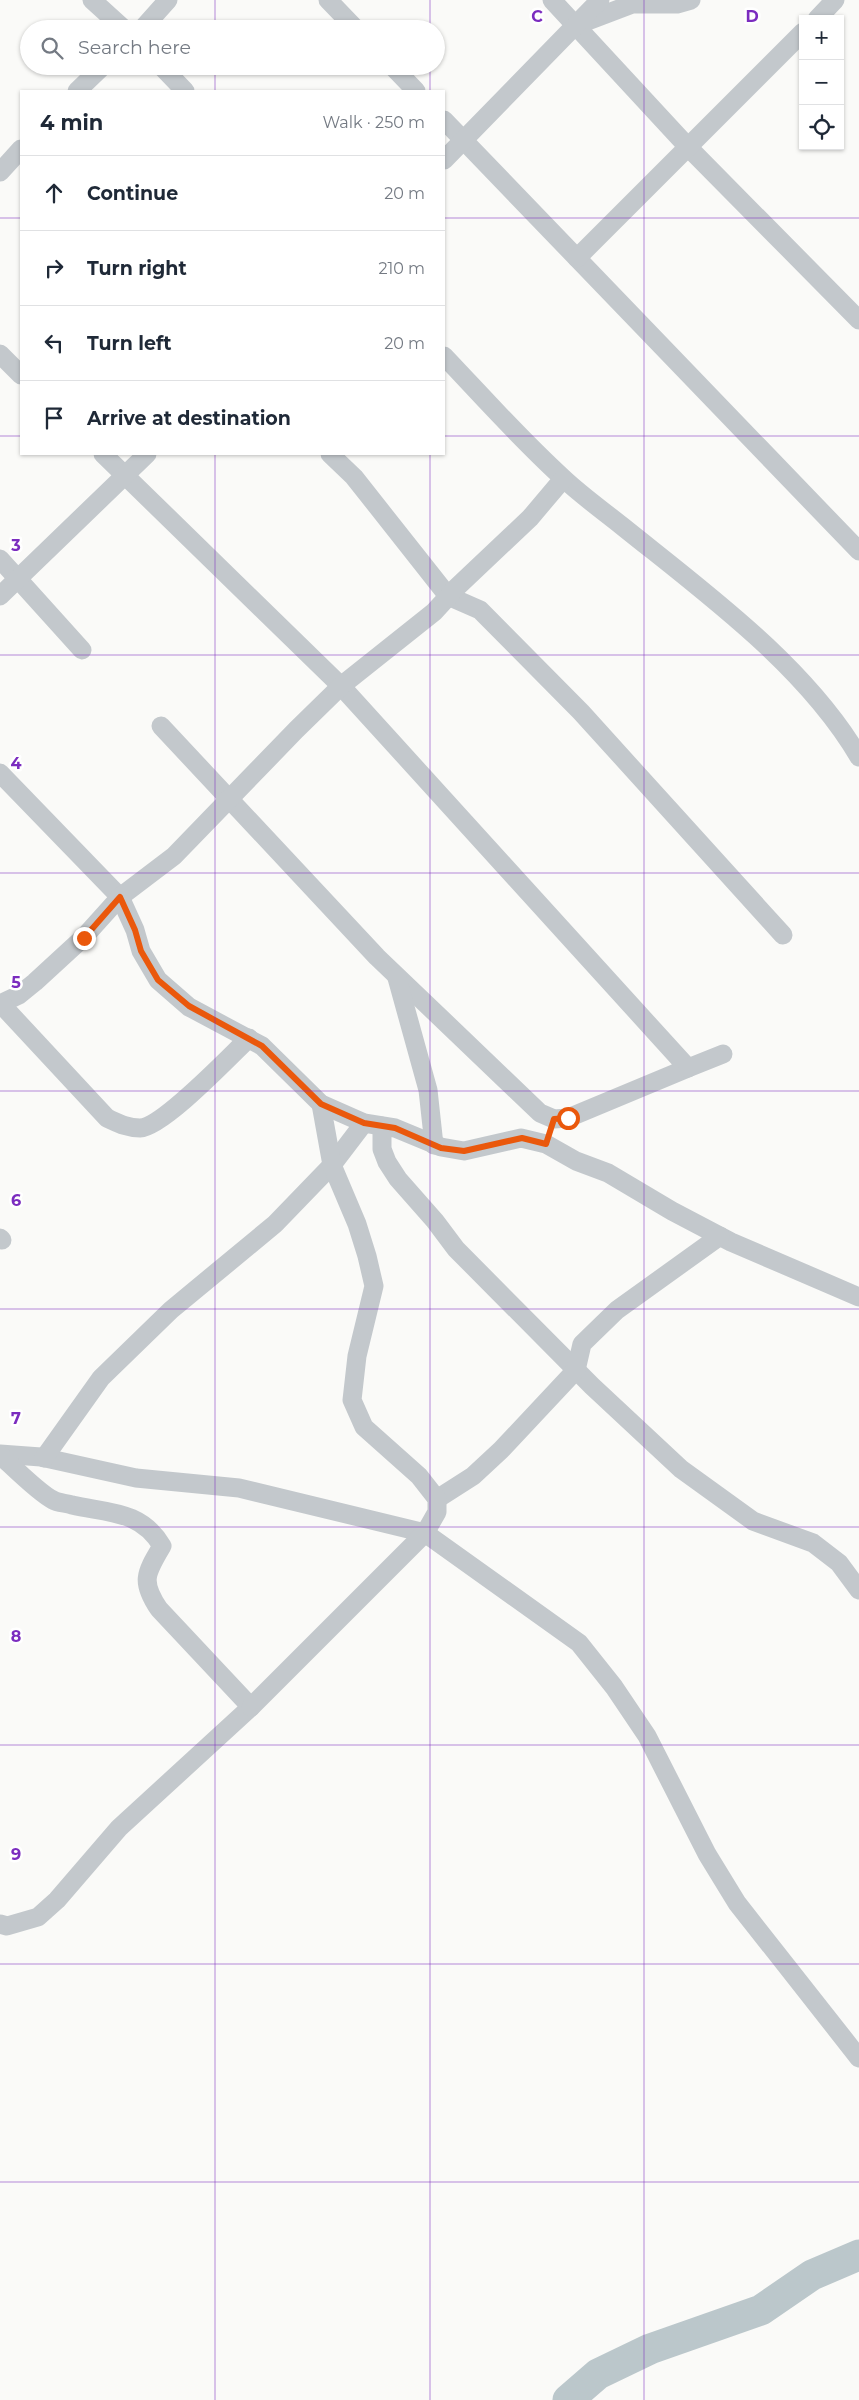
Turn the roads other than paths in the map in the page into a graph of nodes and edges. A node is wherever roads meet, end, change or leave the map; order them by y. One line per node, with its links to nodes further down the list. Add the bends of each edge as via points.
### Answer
1 (92, 0): 9 (street)
2 (168, 0): 10 (street)
3 (328, 0): 11 (street)
4 (552, 0): 12 (street)
5 (600, 0): 12 (street)
6 (691, 0): 12 (street, via 677,4 632,4)
7 (835, 0): 8 (street)
8 (820, 15)
9 (114, 20)
10 (150, 20)
11 (347, 20)
12 (575, 25): 21 (street); 22 (street)
13 (799, 36): 22 (street)
14 (94, 75): 17 (street)
15 (170, 75): 18 (street)
16 (401, 75): 19 (street)
17 (78, 90)
18 (185, 90)
19 (415, 90)
20 (445, 121): 21 (street)
21 (463, 140): 24 (street); 26 (street)
22 (688, 147): 26 (street); 27 (street)
23 (20, 149): 25 (street)
24 (445, 159)
25 (0, 172)
26 (577, 258): 36 (street)
27 (859, 320)
28 (0, 354): 30 (street)
29 (445, 357): 35 (street)
30 (20, 374)
31 (104, 455): 34 (street)
32 (146, 455): 34 (street)
33 (331, 455): 40 (street, via 354,477)
34 (125, 475): 38 (street); 42 (street)
35 (563, 478): 40 (street, via 530,518); 44 (street, via 712,598 768,650 811,691 844,731)
36 (859, 551)
37 (0, 559): 38 (street)
38 (18, 579): 39 (street); 41 (street)
39 (0, 596)
40 (448, 596): 42 (street, via 434,612); 48 (street, via 480,610 534,664)
41 (82, 650)
42 (341, 686): 46 (street); 53 (street)
43 (160, 726): 46 (street)
44 (859, 757)
45 (0, 773): 47 (street)
46 (229, 799): 47 (street, via 174,856); 49 (street)
47 (120, 897): 50 (street, via 84,938 35,982); 51 (street, via 141,951 158,980 189,1006)
48 (783, 935)
49 (397, 977): 55 (street, via 540,1113); 58 (street, via 428,1090)
50 (0, 1004): 51 (street, via 107,1118 124,1126 141,1128 163,1118)
51 (249, 1038): 54 (street, via 262,1046)
52 (723, 1054): 53 (street)
53 (688, 1068): 55 (street, via 584,1112)
54 (321, 1104): 56 (street); 59 (street)
55 (554, 1119): 57 (street)
56 (373, 1124): 58 (street, via 395,1128); 59 (street); 62 (street, via 386,1162 398,1179 456,1249)
57 (546, 1144): 58 (street, via 522,1138 464,1151); 60 (street, via 576,1161 608,1173)
58 (434, 1145)
59 (332, 1165): 64 (street, via 275,1224 132,1346 101,1378); 65 (street, via 357,1224 374,1286 357,1356 352,1400 364,1427 419,1476)
60 (720, 1236): 61 (street); 62 (street, via 617,1310 582,1344)
61 (859, 1297)
62 (576, 1370): 65 (street, via 494,1457 473,1476); 67 (street, via 681,1469 753,1521 814,1543 838,1563)
63 (0, 1455): 64 (street); 68 (street, via 53,1500 93,1510 116,1511 154,1532 162,1546 145,1579 148,1594)
64 (44, 1458): 66 (street, via 136,1478 239,1488)
65 (437, 1499): 66 (street, via 437,1512)
66 (425, 1533): 68 (street); 70 (street, via 579,1643 647,1736 707,1854 737,1903)
67 (859, 1590)
68 (251, 1707): 69 (street, via 119,1828 58,1900 38,1917 7,1926)
69 (0, 1924)
70 (859, 2058)

